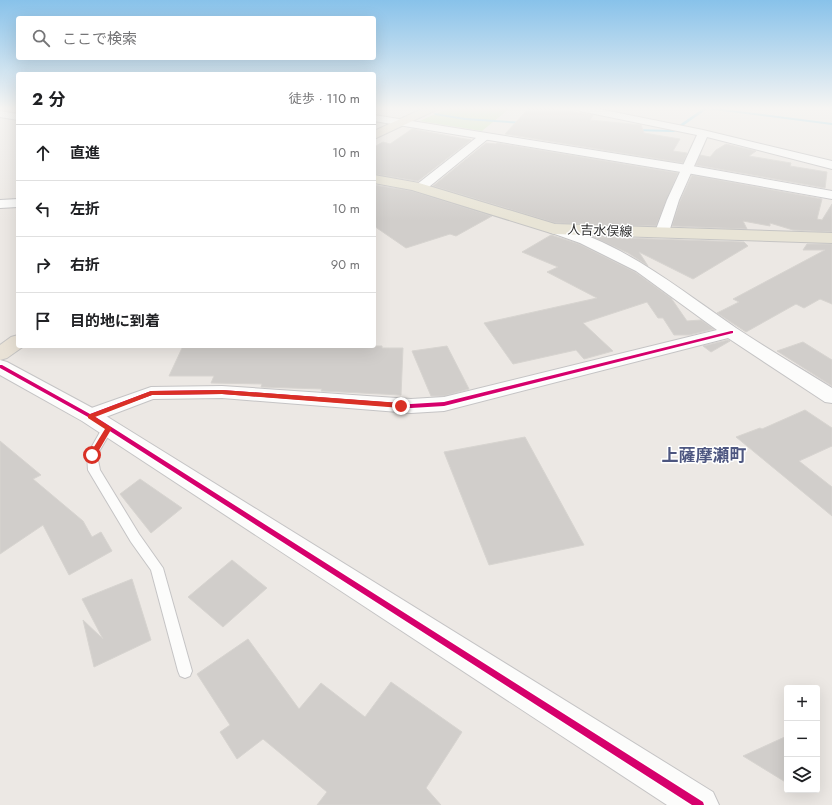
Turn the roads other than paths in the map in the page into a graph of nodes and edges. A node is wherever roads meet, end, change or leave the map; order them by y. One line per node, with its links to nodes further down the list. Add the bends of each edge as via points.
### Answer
1 (473, 146): 8 (street)
2 (542, 146): 6 (street)
3 (698, 146): 6 (street)
4 (754, 146): 5 (street)
5 (832, 165)
6 (687, 170): 9 (street); 13 (street)
7 (376, 179): 8 (main road, 人吉水俣線)
8 (420, 188): 12 (main road, 人吉水俣線)
9 (832, 195)
10 (16, 203): 11 (street)
11 (0, 204)
12 (554, 229): 13 (main road, 人吉水俣線); 15 (street, via 585,240 641,268)
13 (662, 232): 14 (main road, 人吉水俣線)
14 (832, 238)
15 (731, 332): 19 (street); 20 (street, via 444,404 411,406 222,392 151,393)
16 (16, 342): 17 (highway)
17 (0, 354)
18 (0, 366): 20 (street)
19 (832, 397)
20 (99, 422): 21 (lane, via 92,455 94,470 135,538 157,568); 22 (street)
21 (185, 671)
22 (700, 805)

